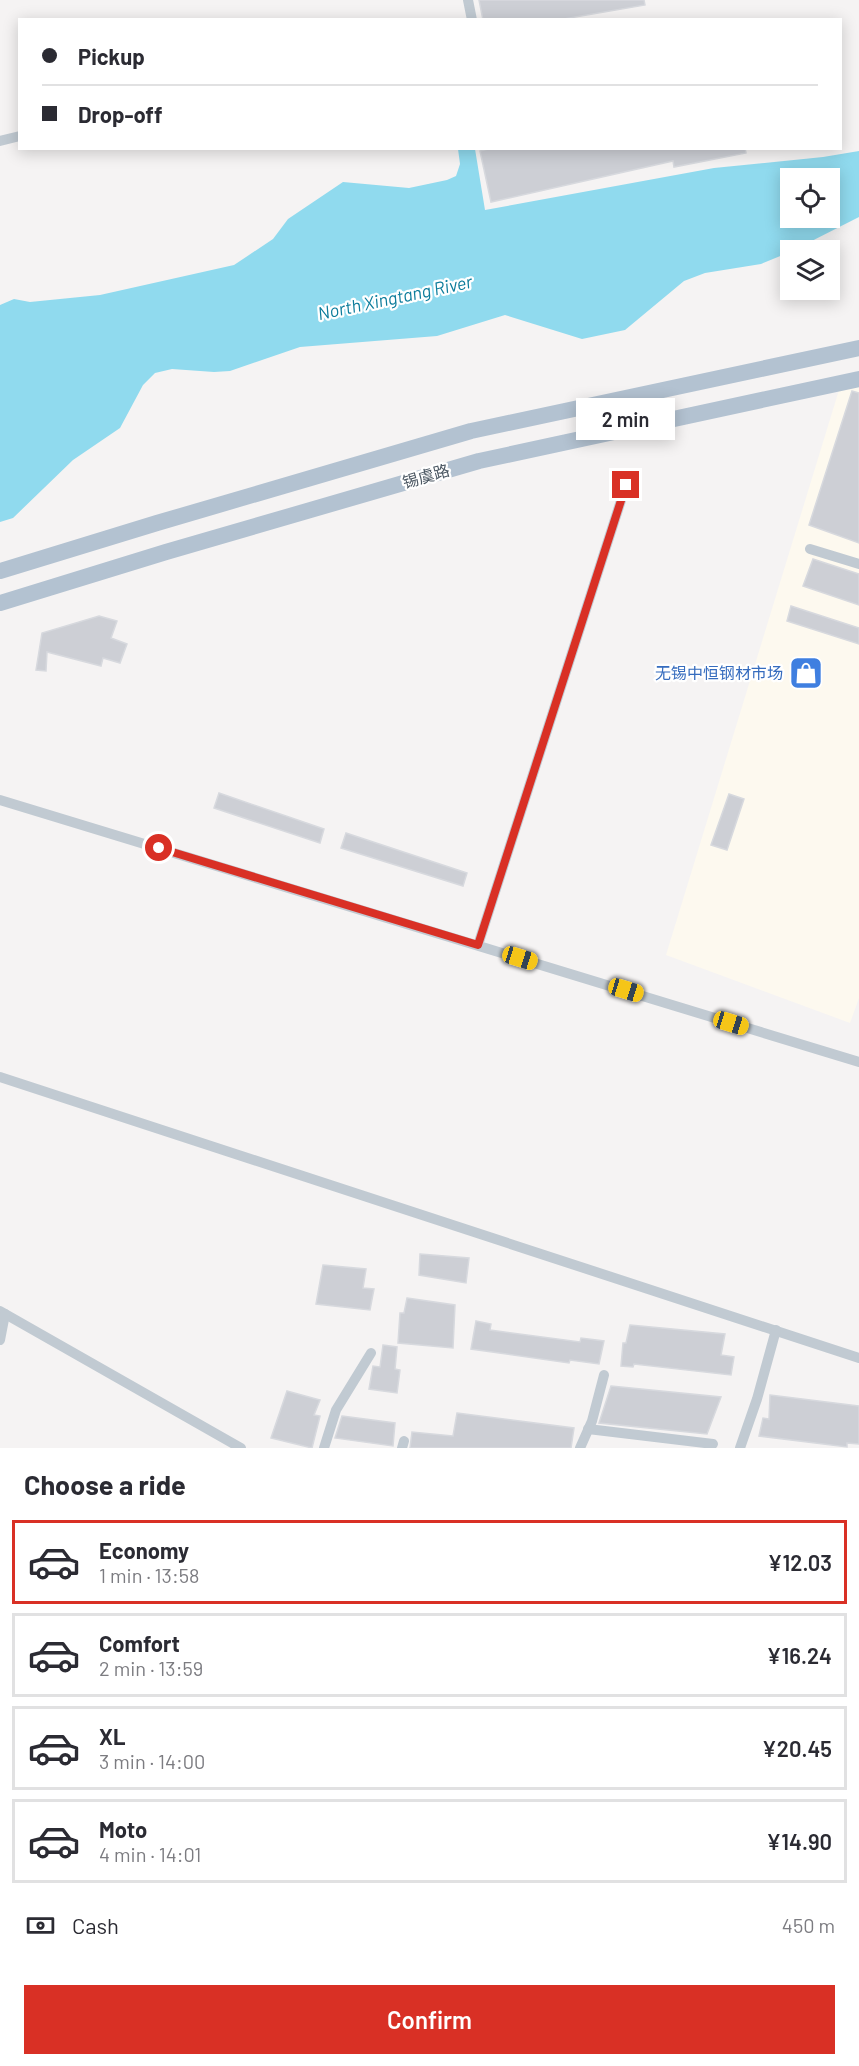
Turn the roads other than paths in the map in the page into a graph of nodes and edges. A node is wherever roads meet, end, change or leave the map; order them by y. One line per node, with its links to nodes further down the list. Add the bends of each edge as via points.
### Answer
1 (468, 0): 2 (street)
2 (472, 18)
3 (18, 136): 4 (street)
4 (0, 141)
5 (859, 348): 10 (main road, 锡虞路, via 471,431)
6 (859, 379): 11 (main road, 锡虞路, via 479,461)
7 (626, 485): 13 (street)
8 (810, 549): 9 (street)
9 (859, 564)
10 (0, 571)
11 (0, 603)
12 (0, 800): 13 (street)
13 (478, 945): 14 (street)
14 (859, 1062)
15 (0, 1077): 17 (street)
16 (2, 1312): 18 (street); 24 (street)
17 (776, 1330): 20 (street); 27 (street)
18 (0, 1340)
19 (371, 1353): 25 (street, via 336,1410)
20 (859, 1358)
21 (604, 1375): 22 (street)
22 (588, 1429): 23 (street); 26 (street)
23 (713, 1444)
24 (241, 1448)
25 (324, 1448)
26 (580, 1448)
27 (740, 1448)

